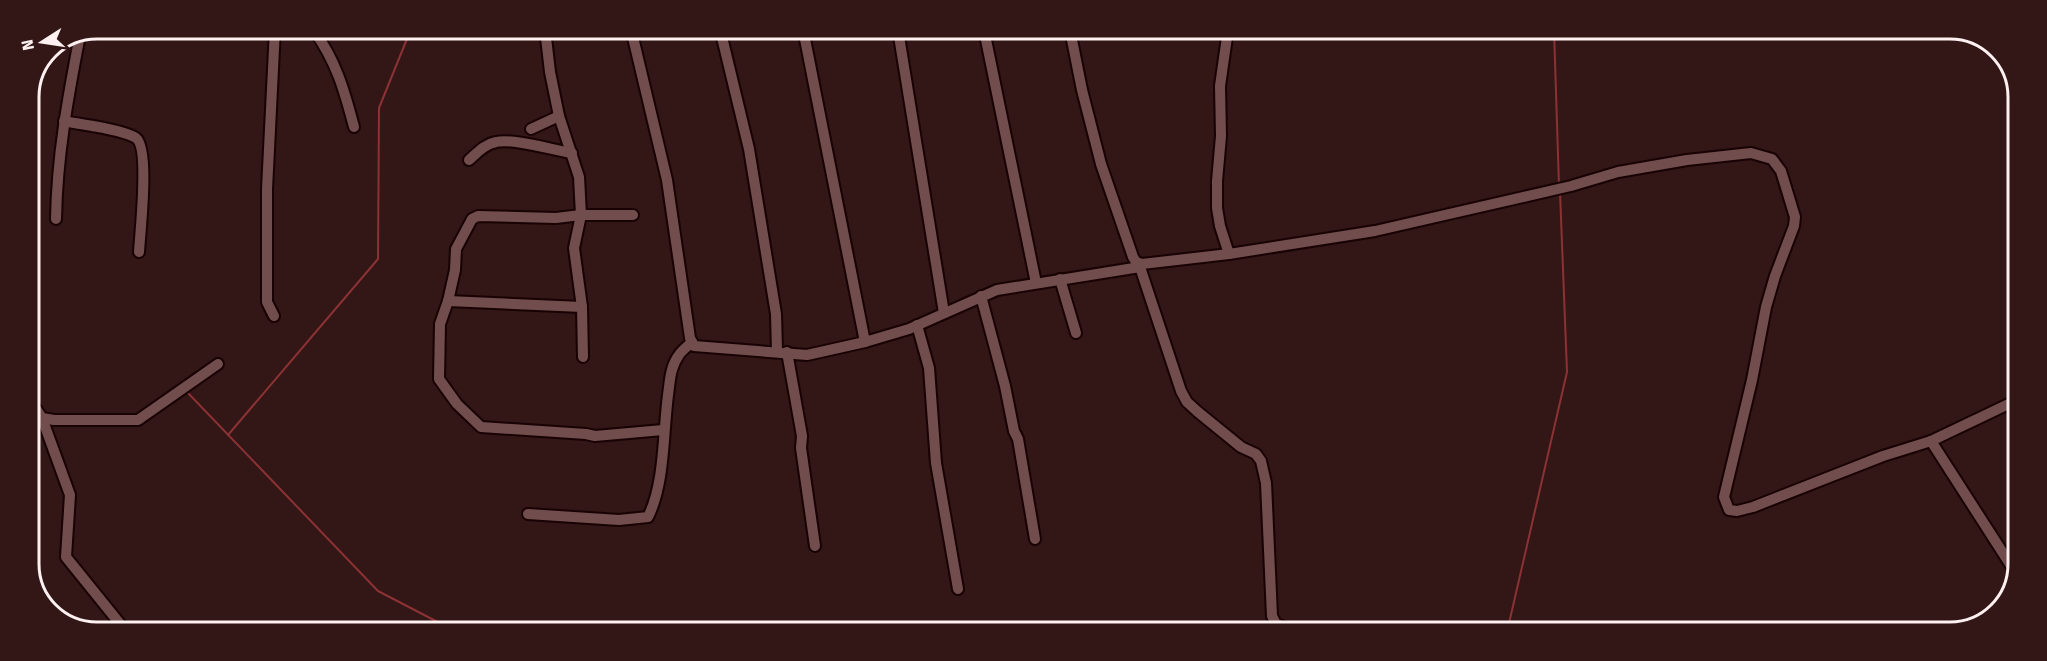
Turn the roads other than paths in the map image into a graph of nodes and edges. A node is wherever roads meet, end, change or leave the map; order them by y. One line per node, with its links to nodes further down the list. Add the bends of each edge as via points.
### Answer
1 (274, 39): 30 (street, via 267,189 267,302)
2 (320, 39): 14 (street, via 342,82)
3 (546, 39): 12 (street)
4 (633, 39): 33 (street, via 667,180)
5 (722, 39): 35 (street, via 749,149)
6 (805, 39): 34 (street)
7 (899, 39): 29 (street)
8 (986, 39): 25 (street)
9 (1072, 39): 23 (street, via 1101,164 1133,257)
10 (1227, 39): 22 (street, via 1220,86 1217,208)
11 (79, 42): 13 (street)
12 (559, 116): 15 (street); 16 (street)
13 (64, 121): 20 (street); 21 (street, via 122,132 142,143 145,162)
14 (354, 127)
15 (531, 129)
16 (572, 153): 17 (street, via 496,142); 18 (street, via 579,177)
17 (469, 160)
18 (581, 215): 19 (street); 27 (street, via 472,219 456,249); 28 (street, via 574,248)
19 (633, 215)
20 (56, 219)
21 (140, 252)
22 (1229, 254): 23 (street); 43 (street, via 1375,231 1618,172 1687,160 1762,155 1772,159 1781,171 1795,217 1766,307 1725,504 1729,510 1737,511 1753,507)
23 (1141, 265): 24 (street); 50 (street, via 1187,402 1260,461 1266,483)
24 (1060, 279): 25 (street); 32 (street)
25 (1036, 283): 26 (street)
26 (981, 296): 29 (street); 45 (street, via 1018,439)
27 (448, 301): 28 (street); 42 (street, via 440,324 439,379 481,427 595,436)
28 (582, 307): 36 (street)
29 (944, 313): 31 (street)
30 (274, 316)
31 (917, 325): 34 (street); 48 (street, via 929,368 936,463)
32 (1076, 333)
33 (692, 342): 35 (street, via 699,348); 42 (street, via 671,370)
34 (866, 342): 35 (street, via 807,355)
35 (782, 352): 46 (street, via 802,436)
36 (583, 357)
37 (218, 364): 40 (street, via 138,420)
38 (2008, 404): 43 (street)
39 (39, 413): 40 (street)
40 (42, 418): 41 (street); 49 (street, via 70,495 66,557)
41 (39, 420)
42 (663, 430): 44 (street, via 660,476 648,517 619,520)
43 (1931, 441): 47 (street)
44 (528, 514)
45 (1035, 539)
46 (815, 546)
47 (2008, 561)
48 (958, 589)
49 (118, 622)
50 (1275, 622)

